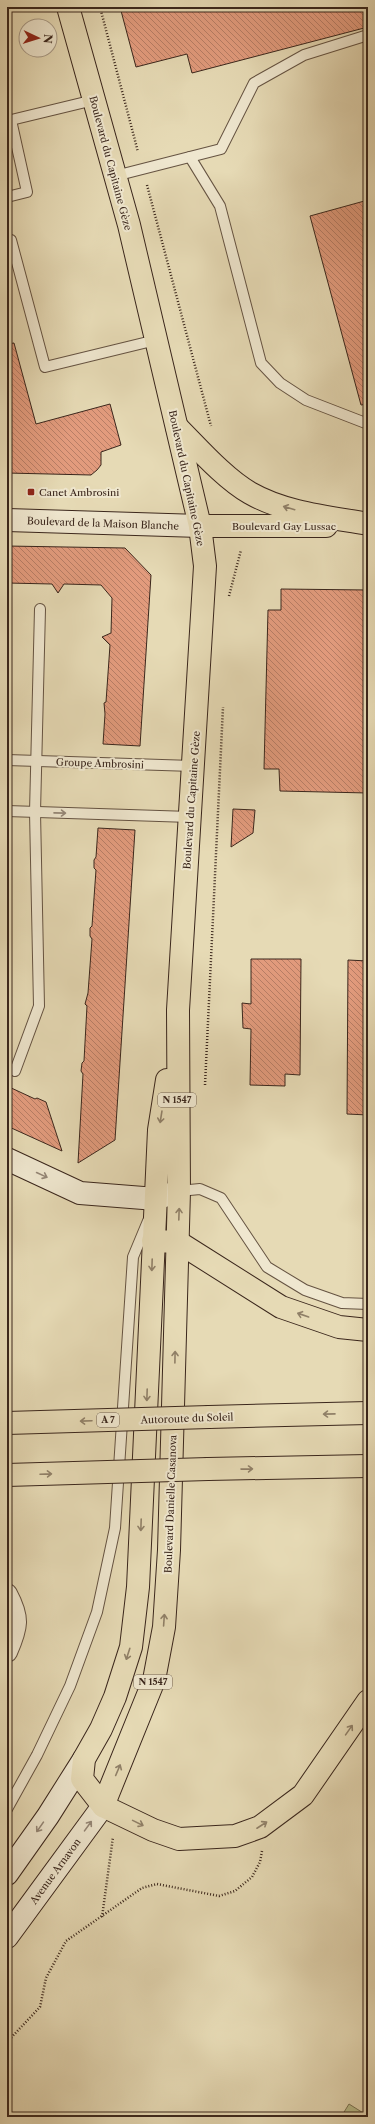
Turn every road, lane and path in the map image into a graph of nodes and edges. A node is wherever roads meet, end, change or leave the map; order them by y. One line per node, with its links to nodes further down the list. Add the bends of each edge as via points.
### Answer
1 (68, 7): 3 (main road, Boulevard du Capitaine Gèze)
2 (368, 35): 5 (lane, via 304,55 254,82 221,149)
3 (94, 100): 4 (lane); 6 (main road, Boulevard du Capitaine Gèze)
4 (9, 120): 7 (lane, via 27,192)
5 (190, 157): 6 (lane); 10 (lane, via 220,206 261,363 280,383 306,400)
6 (115, 176): 9 (main road, Boulevard du Capitaine Gèze)
7 (7, 197)
8 (10, 240): 9 (lane, via 45,367)
9 (156, 340): 11 (main road, Boulevard du Capitaine Gèze)
10 (368, 424)
11 (177, 427): 13 (main road, Boulevard Gay Lussac, one-way to 11, via 288,509 250,493 208,459); 14 (main road, Boulevard du Capitaine Gèze)
12 (7, 520): 14 (street, Boulevard de la Maison Blanche)
13 (368, 525): 14 (main road, Boulevard Gay Lussac)
14 (200, 526): 18 (main road, Boulevard du Capitaine Gèze, via 205,566)
15 (40, 609): 17 (lane)
16 (7, 760): 17 (lane, Groupe Ambrosini)
17 (37, 761): 18 (lane, Groupe Ambrosini); 20 (lane)
18 (193, 766): 21 (main road, Boulevard du Capitaine Gèze)
19 (7, 811): 20 (lane)
20 (36, 812): 21 (lane, one-way to 21); 23 (lane, via 39,1006)
21 (190, 817): 22 (main road, Boulevard du Capitaine Gèze)
22 (178, 1010): 25 (main road, Boulevard du Capitaine Gèze / N 1547); 26 (main road, Boulevard du Capitaine Gèze, one-way to 26, via 159,1130)
23 (15, 1071)
24 (7, 1159): 26 (street, one-way to 26, via 80,1193)
25 (179, 1191): 26 (street); 28 (main road, Boulevard Danielle Casanova, one-way to 25); 29 (lane, via 200,1189 221,1198 267,1267 305,1290 342,1303)
26 (156, 1199): 27 (main road); 40 (lane, via 134,1257 114,1528 98,1612 70,1686 37,1755)
27 (153, 1241): 28 (main road); 38 (main road, one-way to 38, via 138,1587 132,1639 115,1697)
28 (178, 1242): 30 (main road, one-way to 28, via 339,1327 281,1307); 39 (main road, Boulevard Danielle Casanova / N 1547, one-way to 28, via 154,1680 164,1627 169,1550)
29 (368, 1304)
30 (368, 1330)
31 (368, 1413): 32 (main road, Autoroute du Soleil / A 7, one-way to 32, bridge)
32 (7, 1423)
33 (368, 1466): 34 (main road, one-way to 33, bridge)
34 (7, 1475)
35 (7, 1594): 36 (street, via 16,1611 16,1627)
36 (7, 1652)
37 (368, 1702): 42 (main road, one-way to 37, via 303,1795)
38 (84, 1759): 39 (main road, via 82,1779); 43 (street, one-way to 43)
39 (103, 1806): 41 (main road); 45 (street, Avenue Arnavon / N 1547, one-way to 39)
40 (7, 1809)
41 (128, 1818): 42 (main road, one-way to 42, via 179,1839 235,1836 260,1828); 44 (path, via 113,1838)
42 (265, 1823): 44 (path, via 260,1862 252,1877 234,1891 219,1896 157,1884 142,1888)
43 (7, 1874)
44 (102, 1918): 46 (path, via 66,1941 46,1978 40,2007)
45 (7, 1937)
46 (7, 2042)

